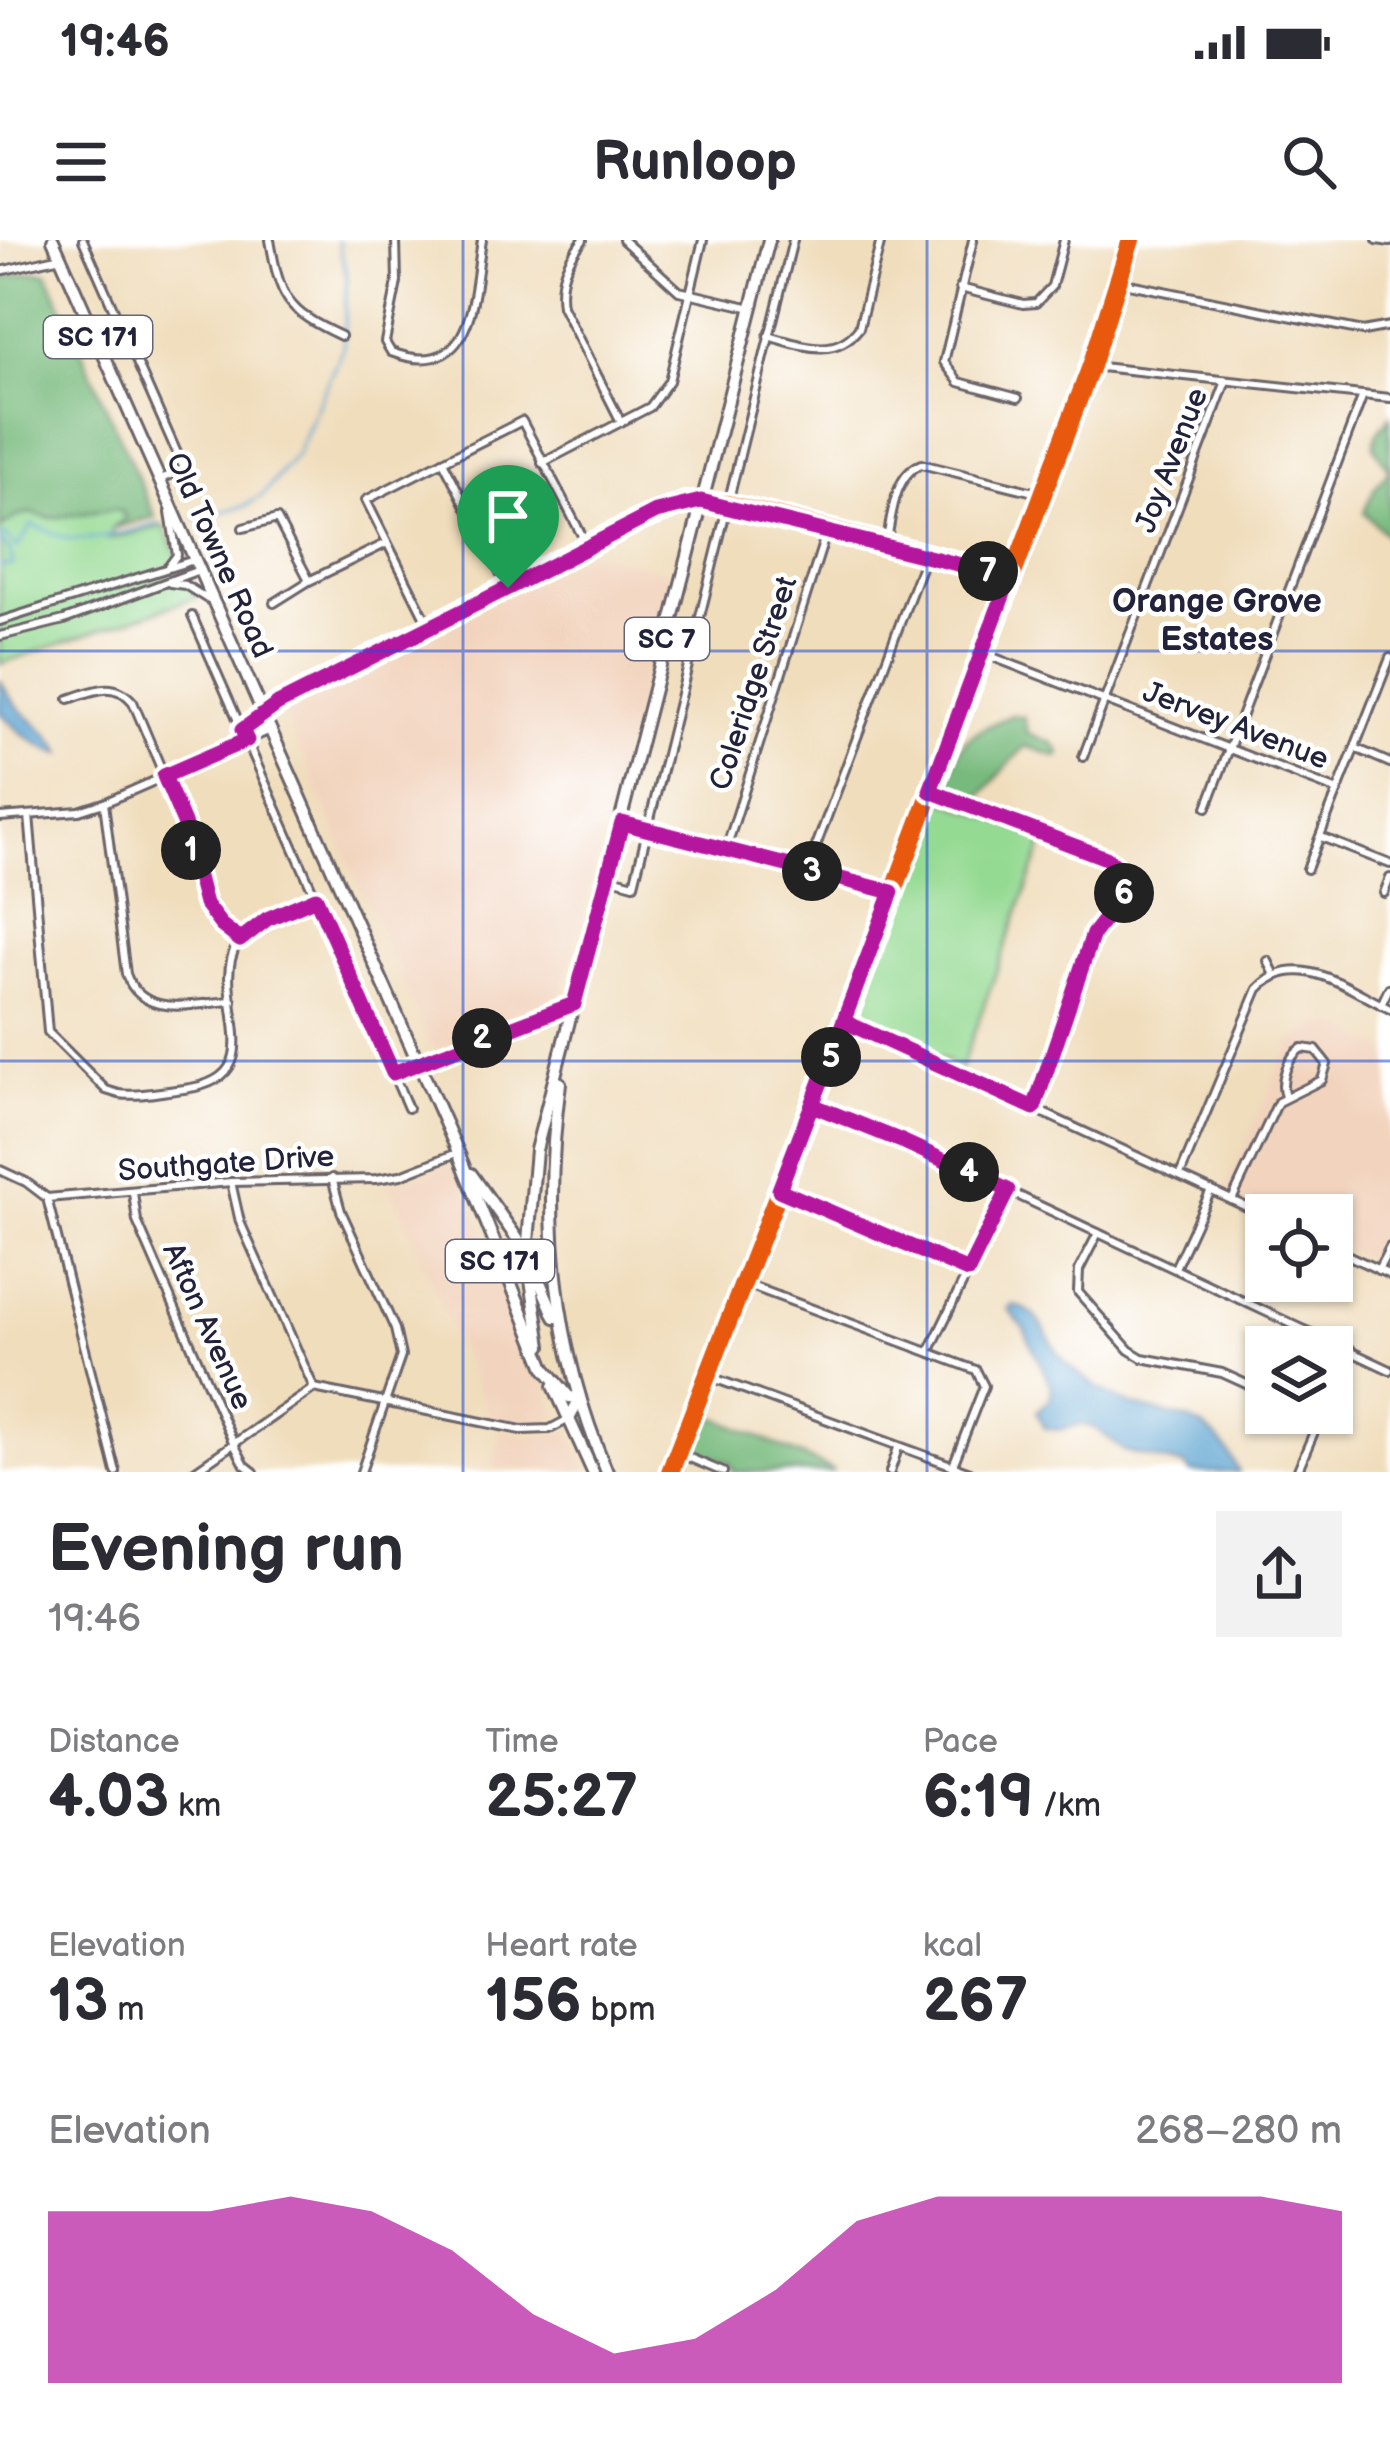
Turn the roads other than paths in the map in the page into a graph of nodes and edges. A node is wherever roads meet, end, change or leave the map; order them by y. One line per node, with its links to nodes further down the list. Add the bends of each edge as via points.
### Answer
1 (53, 240): 17 (main road, Old Towne Road / SC 171)
2 (83, 240): 34 (street, via 184,469)
3 (270, 240): 24 (street, via 279,289 300,316)
4 (396, 240): 5 (street, via 385,342 391,352 419,359 445,354 470,323)
5 (482, 240)
6 (583, 240): 31 (street, via 559,286 562,306)
7 (623, 240): 21 (street, via 669,285)
8 (703, 240): 21 (street)
9 (769, 240): 22 (main road, SC 7)
10 (793, 240): 25 (street)
11 (881, 240): 25 (street, via 851,339 814,348)
12 (973, 240): 20 (street)
13 (1064, 240): 20 (street, via 1052,286 1036,303)
14 (1131, 240): 19 (street)
15 (1377, 240): 16 (street)
16 (1390, 242)
17 (61, 257): 18 (street); 34 (main road, Old Towne Road / SC 171)
18 (0, 271)
19 (1119, 282): 23 (street, via 1363,331); 26 (street)
20 (961, 288): 29 (street, via 948,370 959,382)
21 (690, 294): 22 (street); 31 (street, via 662,396)
22 (752, 308): 37 (main road, SC 7)
23 (1390, 326)
24 (341, 336)
25 (769, 336): 38 (street)
26 (1091, 366): 27 (street); 35 (street)
27 (1226, 380): 28 (street); 60 (street, Joy Avenue)
28 (1363, 395): 30 (street); 65 (street)
29 (1018, 398)
30 (1390, 398)
31 (622, 422): 33 (street)
32 (443, 461): 33 (street, via 522,421); 41 (street, via 365,500); 50 (street)
33 (542, 464): 43 (street)
34 (161, 479): 36 (main road, Old Towne Road / SC 171)
35 (1042, 494): 42 (street, via 921,464 901,482); 47 (street)
36 (169, 498): 45 (main road, Old Towne Road / SC 171); 46 (street, via 177,554)
37 (701, 501): 38 (street); 43 (street, via 656,512); 76 (main road, SC 7)
38 (727, 505): 40 (street); 77 (street)
39 (243, 529): 48 (street, via 277,519)
40 (826, 530): 42 (street); 79 (street, Coleridge Street)
41 (387, 543): 48 (street); 55 (street)
42 (886, 544): 44 (street)
43 (587, 547): 50 (street)
44 (926, 556): 47 (street); 82 (street)
45 (197, 565): 46 (street); 49 (street); 52 (main road, Old Towne Road / SC 171)
46 (160, 573): 49 (street); 54 (street)
47 (1010, 577): 57 (street)
48 (309, 581): 51 (street)
49 (164, 583): 52 (street, via 185,585); 56 (street)
50 (508, 588): 55 (street)
51 (274, 603)
52 (214, 604): 61 (main road, Old Towne Road / SC 171)
53 (192, 616): 62 (street)
54 (0, 621)
55 (430, 628): 61 (street)
56 (0, 636)
57 (981, 652): 60 (street, Jervey Avenue); 71 (street)
58 (1390, 658): 66 (street)
59 (69, 699): 69 (street, via 123,690)
60 (1106, 700): 65 (street, Jervey Avenue); 67 (street, Joy Avenue)
61 (263, 713): 62 (street); 63 (main road, Old Towne Road / SC 171)
62 (242, 730): 64 (street)
63 (271, 730): 64 (street); 97 (main road, Old Towne Road / SC 171)
64 (247, 740): 69 (street); 87 (street)
65 (1230, 747): 70 (street, Jervey Avenue); 73 (street)
66 (1355, 748): 68 (street); 70 (street)
67 (1083, 757)
68 (1390, 763)
69 (164, 776): 72 (street); 88 (street, via 205,904)
70 (1338, 790): 78 (street)
71 (930, 791): 85 (street); 102 (street, via 1106,858 1124,878 1124,894 1093,934)
72 (104, 803): 74 (street); 92 (street, via 134,992 159,1005)
73 (1207, 807)
74 (29, 815): 75 (street); 92 (street, via 48,1033 106,1090 128,1096 215,1083 235,1054)
75 (0, 817)
76 (622, 823): 77 (street); 83 (main road, SC 7)
77 (645, 829): 79 (street); 83 (street, via 634,884)
78 (1321, 837): 80 (street); 81 (street)
79 (726, 849): 82 (street)
80 (1390, 864)
81 (1307, 869)
82 (807, 870): 85 (street)
83 (608, 877): 93 (main road, SC 7)
84 (1390, 878): 86 (street)
85 (892, 892): 95 (street)
86 (1384, 893)
87 (316, 898): 88 (street); 98 (street)
88 (240, 940): 92 (street, via 230,961)
89 (1268, 961): 90 (street)
90 (1275, 975): 94 (street, via 1316,972); 106 (street, via 1258,989)
91 (1389, 988): 94 (street)
92 (232, 1000)
93 (574, 1004): 96 (main road, SC 7); 97 (street)
94 (1386, 1007)
95 (845, 1022): 100 (street); 102 (street)
96 (566, 1038): 103 (main road, SC 7); 115 (main road, SC 7)
97 (418, 1063): 98 (street); 104 (main road, Old Towne Road / SC 171)
98 (393, 1073): 101 (street)
99 (1285, 1097): 99 (street, via 1322,1080 1327,1064 1316,1050 1293,1054); 114 (street)
100 (812, 1105): 109 (street); 110 (street)
101 (408, 1108)
102 (1034, 1108): 106 (street)
103 (536, 1150): 115 (main road, via 536,1188); 119 (main road, SC 7)
104 (458, 1152): 107 (street, Southgate Drive, via 401,1175); 119 (main road, Old Towne Road / SC 171); 130 (main road, Old Towne Road / SC 171)
105 (0, 1170): 113 (street)
106 (1180, 1175): 111 (street)
107 (332, 1178): 108 (street, Southgate Drive); 136 (street, via 399,1340)
108 (231, 1182): 112 (street, Southgate Drive); 134 (street, via 240,1222)
109 (779, 1190): 123 (street); 125 (street)
110 (1008, 1190): 117 (street); 123 (street)
111 (1211, 1190): 114 (street); 121 (street)
112 (133, 1193): 113 (street, Southgate Drive); 139 (street, Afton Avenue, via 136,1221)
113 (47, 1198): 144 (street)
114 (1232, 1200): 116 (street)
115 (551, 1203): 127 (main road, SC 7)
116 (1245, 1206)
117 (1098, 1233): 121 (street); 133 (street, via 1079,1270 1078,1292 1130,1350)
118 (1390, 1247): 122 (street)
119 (527, 1252): 127 (main road, Old Towne Road / SC 171); 130 (main road, SC 7)
120 (1353, 1258): 122 (street)
121 (1175, 1268): 126 (street)
122 (1378, 1270): 124 (street)
123 (968, 1271): 129 (street)
124 (1390, 1275)
125 (743, 1282): 129 (street); 132 (street)
126 (1299, 1326)
127 (561, 1331): 135 (main road, SC 7)
128 (1353, 1351): 131 (street)
129 (929, 1352): 143 (street, via 976,1370 984,1386)
130 (545, 1368): 135 (main road, via 569,1397); 137 (main road, SC 7)
131 (1390, 1370)
132 (707, 1375): 140 (street); 142 (street)
133 (1245, 1384)
134 (314, 1388): 136 (street); 139 (street)
135 (580, 1398): 137 (main road); 141 (main road, SC 7)
136 (386, 1404): 137 (street, via 521,1430); 147 (street)
137 (569, 1419): 141 (main road); 148 (main road, SC 7)
138 (1313, 1434): 154 (street)
139 (234, 1444): 145 (street); 146 (street, Afton Avenue)
140 (898, 1448): 143 (street); 152 (street)
141 (598, 1450): 149 (main road, SC 7)
142 (678, 1453): 150 (street); 151 (street)
143 (952, 1468): 153 (street)
144 (116, 1472)
145 (193, 1472)
146 (254, 1472)
147 (361, 1472)
148 (593, 1472)
149 (608, 1472)
150 (670, 1472)
151 (723, 1472)
152 (890, 1472)
153 (970, 1472)
154 (1297, 1472)

